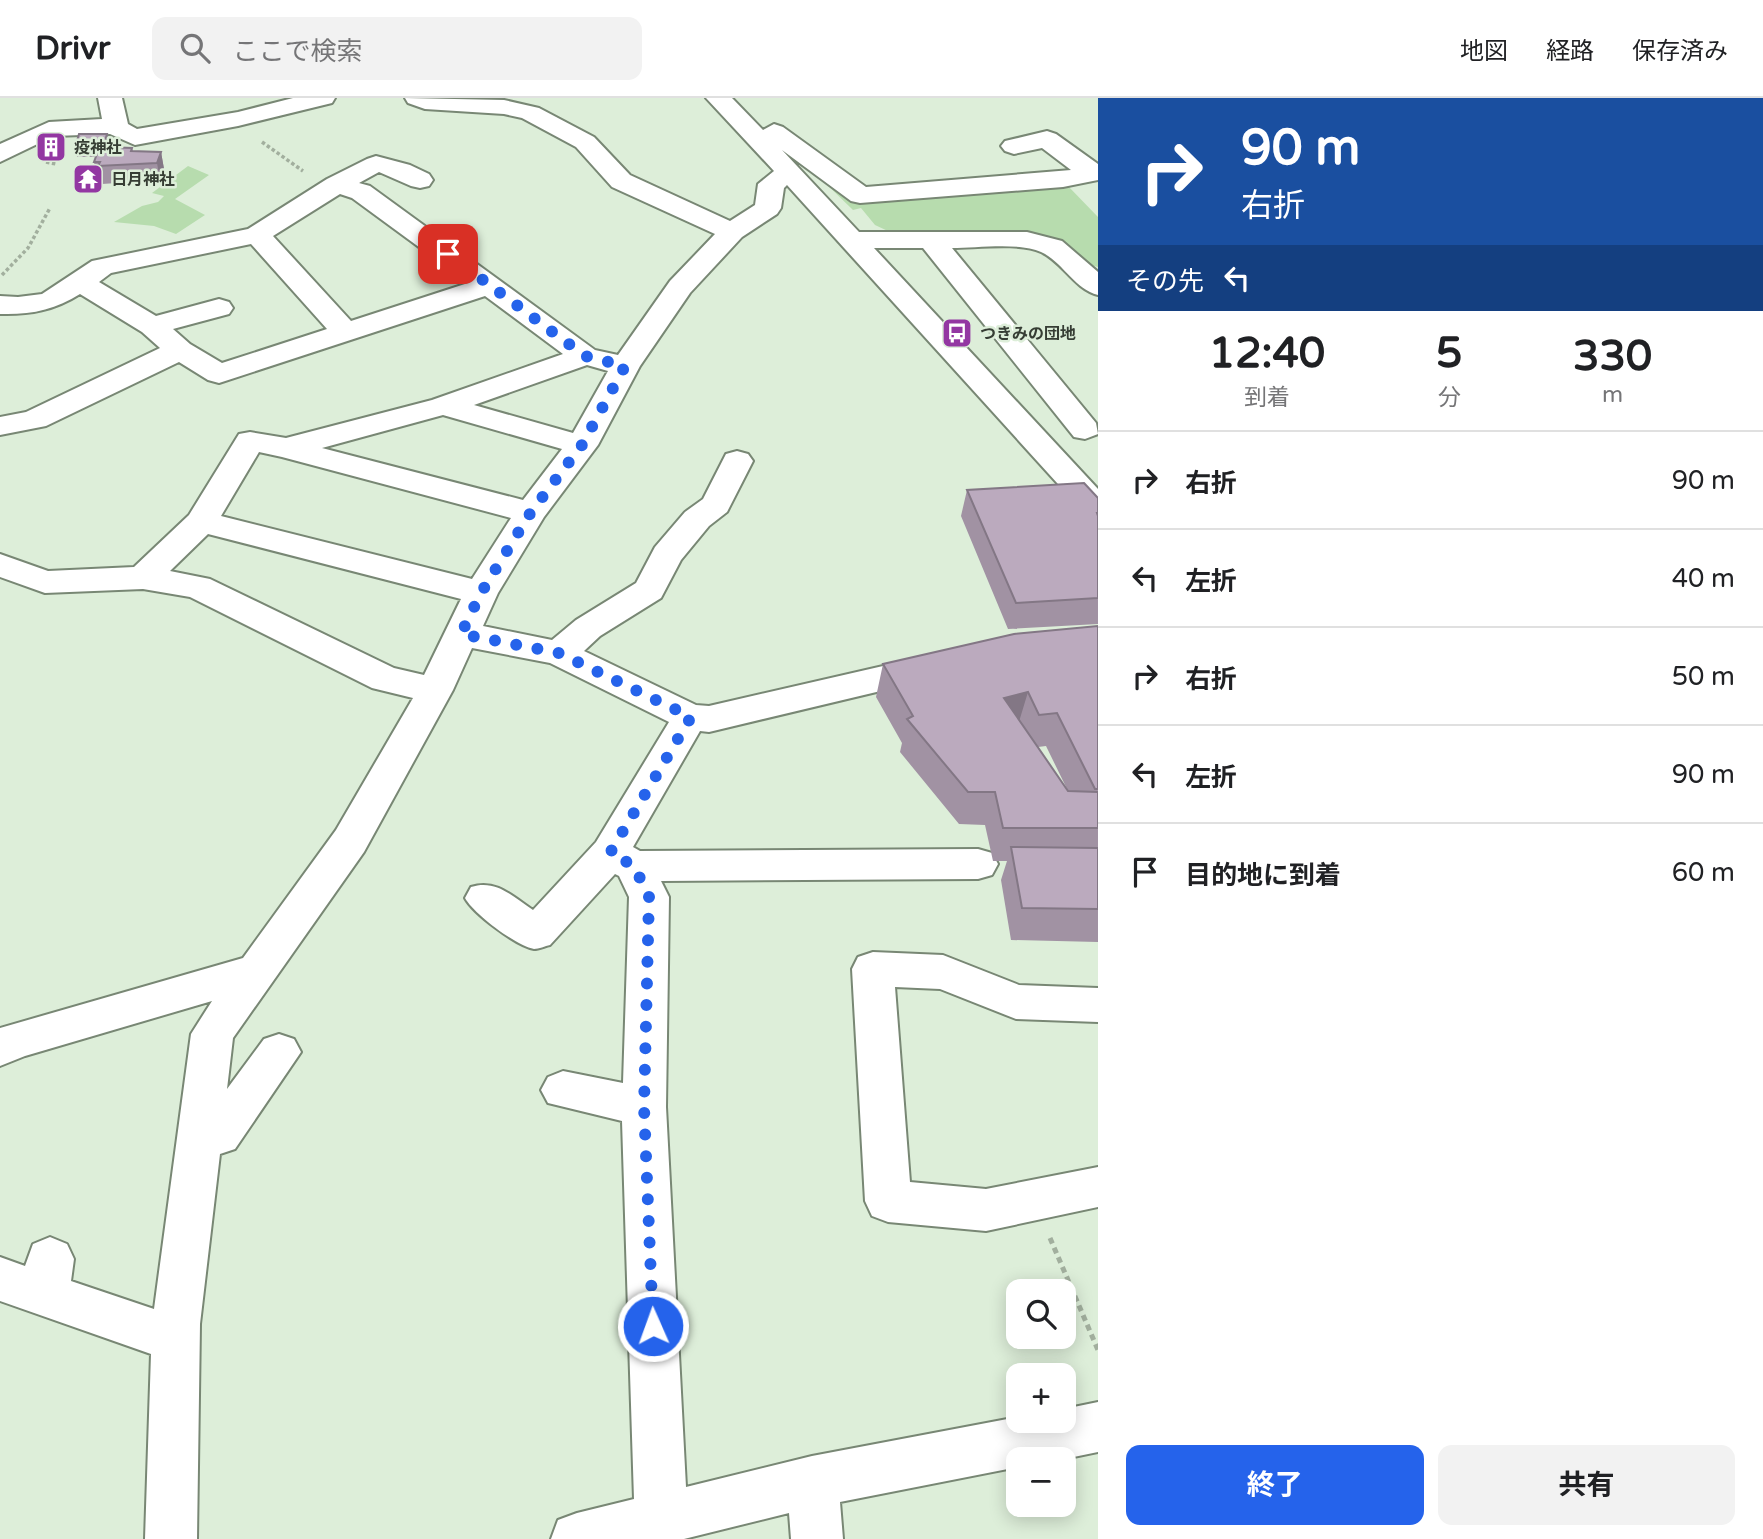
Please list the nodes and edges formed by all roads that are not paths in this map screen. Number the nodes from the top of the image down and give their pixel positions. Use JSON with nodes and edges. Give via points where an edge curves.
{"nodes":[{"id":1,"x":110,"y":98,"type":"edge"},
{"id":2,"x":323,"y":98,"type":"edge"},
{"id":3,"x":417,"y":98,"type":"edge"},
{"id":4,"x":718,"y":98,"type":"edge"},
{"id":5,"x":116,"y":126,"type":"junction"},
{"id":6,"x":748,"y":131,"type":"junction"},
{"id":7,"x":1014,"y":146,"type":"dead end"},
{"id":8,"x":0,"y":154,"type":"edge"},
{"id":9,"x":790,"y":173,"type":"junction"},
{"id":10,"x":1095,"y":173,"type":"edge"},
{"id":11,"x":420,"y":180,"type":"dead end"},
{"id":12,"x":336,"y":185,"type":"junction"},
{"id":13,"x":732,"y":230,"type":"junction"},
{"id":14,"x":257,"y":235,"type":"junction"},
{"id":15,"x":851,"y":240,"type":"junction"},
{"id":16,"x":932,"y":241,"type":"junction"},
{"id":17,"x":78,"y":281,"type":"junction"},
{"id":18,"x":1096,"y":281,"type":"edge"},
{"id":19,"x":491,"y":285,"type":"junction"},
{"id":20,"x":0,"y":305,"type":"edge"},
{"id":21,"x":219,"y":308,"type":"dead end"},
{"id":22,"x":152,"y":326,"type":"junction"},
{"id":23,"x":346,"y":333,"type":"junction"},
{"id":24,"x":180,"y":350,"type":"junction"},
{"id":25,"x":585,"y":356,"type":"junction"},
{"id":26,"x":625,"y":366,"type":"junction"},
{"id":27,"x":443,"y":406,"type":"junction"},
{"id":28,"x":0,"y":426,"type":"edge"},
{"id":29,"x":1092,"y":429,"type":"edge"},
{"id":30,"x":1029,"y":436,"type":"junction"},
{"id":31,"x":582,"y":445,"type":"junction"},
{"id":32,"x":286,"y":447,"type":"junction"},
{"id":33,"x":737,"y":461,"type":"dead end"},
{"id":34,"x":1098,"y":509,"type":"edge"},
{"id":35,"x":531,"y":512,"type":"junction"},
{"id":36,"x":201,"y":522,"type":"junction"},
{"id":37,"x":0,"y":565,"type":"edge"},
{"id":38,"x":143,"y":578,"type":"junction"},
{"id":39,"x":481,"y":593,"type":"junction"},
{"id":40,"x":461,"y":634,"type":"junction"},
{"id":41,"x":559,"y":653,"type":"junction"},
{"id":42,"x":966,"y":658,"type":"edge"},
{"id":43,"x":435,"y":690,"type":"junction"},
{"id":44,"x":691,"y":717,"type":"junction"},
{"id":45,"x":622,"y":860,"type":"junction"},
{"id":46,"x":978,"y":863,"type":"dead end"},
{"id":47,"x":485,"y":898,"type":"dead end"},
{"id":48,"x":256,"y":971,"type":"junction"},
{"id":49,"x":1098,"y":1005,"type":"edge"},
{"id":50,"x":0,"y":1048,"type":"edge"},
{"id":51,"x":275,"y":1077,"type":"dead end"},
{"id":52,"x":563,"y":1090,"type":"dead end"},
{"id":53,"x":644,"y":1107,"type":"junction"},
{"id":54,"x":199,"y":1138,"type":"junction"},
{"id":55,"x":1098,"y":1187,"type":"edge"},
{"id":56,"x":0,"y":1279,"type":"edge"},
{"id":57,"x":176,"y":1340,"type":"junction"},
{"id":58,"x":1098,"y":1427,"type":"edge"},
{"id":59,"x":812,"y":1482,"type":"junction"},
{"id":60,"x":661,"y":1517,"type":"junction"},
{"id":61,"x":171,"y":1539,"type":"edge"},
{"id":62,"x":577,"y":1539,"type":"edge"},
{"id":63,"x":817,"y":1539,"type":"edge"}],
"edges":[{"from":1,"to":5,"type":"street"},
{"from":2,"to":5,"type":"street","via":[[135,137]]},
{"from":3,"to":13,"type":"street","via":[[530,113],[586,142],[621,181]]},
{"from":4,"to":6,"type":"street"},
{"from":5,"to":8,"type":"street","via":[[49,129]]},
{"from":6,"to":9,"type":"street"},
{"from":6,"to":10,"type":"street","via":[[773,131],[860,195]]},
{"from":7,"to":10,"type":"street","via":[[1055,138]]},
{"from":9,"to":13,"type":"street","via":[[771,184],[768,208]]},
{"from":9,"to":15,"type":"street"},
{"from":11,"to":12,"type":"street","via":[[376,164]]},
{"from":12,"to":14,"type":"street"},
{"from":12,"to":19,"type":"street","via":[[361,192]]},
{"from":13,"to":26,"type":"street","via":[[680,287]]},
{"from":14,"to":17,"type":"street","via":[[102,267]]},
{"from":14,"to":23,"type":"street"},
{"from":15,"to":16,"type":"street"},
{"from":15,"to":30,"type":"street"},
{"from":16,"to":18,"type":"street","via":[[1027,240],[1052,247]]},
{"from":16,"to":29,"type":"street"},
{"from":17,"to":20,"type":"street","via":[[50,302]]},
{"from":17,"to":22,"type":"street"},
{"from":19,"to":23,"type":"street"},
{"from":19,"to":25,"type":"street"},
{"from":21,"to":22,"type":"street"},
{"from":22,"to":24,"type":"street"},
{"from":23,"to":24,"type":"street","via":[[219,374]]},
{"from":24,"to":28,"type":"street","via":[[152,369],[60,414]]},
{"from":25,"to":26,"type":"street"},
{"from":25,"to":27,"type":"street"},
{"from":26,"to":31,"type":"street"},
{"from":27,"to":31,"type":"street"},
{"from":27,"to":32,"type":"street"},
{"from":29,"to":30,"type":"street"},
{"from":30,"to":34,"type":"street"},
{"from":31,"to":35,"type":"street"},
{"from":32,"to":35,"type":"street"},
{"from":32,"to":36,"type":"street","via":[[250,441]]},
{"from":33,"to":41,"type":"street","via":[[716,505],[696,519],[667,555],[649,590],[588,628]]},
{"from":35,"to":39,"type":"street"},
{"from":36,"to":38,"type":"street"},
{"from":36,"to":39,"type":"street"},
{"from":37,"to":38,"type":"street","via":[[46,582]]},
{"from":38,"to":43,"type":"street","via":[[198,587],[386,679]]},
{"from":39,"to":40,"type":"street"},
{"from":40,"to":41,"type":"street"},
{"from":40,"to":43,"type":"street"},
{"from":41,"to":44,"type":"street"},
{"from":42,"to":44,"type":"street","via":[[709,719]]},
{"from":43,"to":48,"type":"street","via":[[350,841]]},
{"from":44,"to":45,"type":"street"},
{"from":45,"to":46,"type":"street"},
{"from":45,"to":47,"type":"street","via":[[536,933]]},
{"from":45,"to":53,"type":"street","via":[[649,897]]},
{"from":48,"to":50,"type":"street"},
{"from":48,"to":54,"type":"street","via":[[212,1034]]},
{"from":49,"to":55,"type":"street","via":[[1016,1002],[943,972],[873,969],[888,1201],[986,1210]]},
{"from":51,"to":54,"type":"street","via":[[219,1135]]},
{"from":52,"to":53,"type":"street"},
{"from":53,"to":60,"type":"street"},
{"from":54,"to":57,"type":"street"},
{"from":56,"to":57,"type":"street","via":[[47,1277]]},
{"from":57,"to":61,"type":"street"},
{"from":58,"to":59,"type":"street"},
{"from":59,"to":60,"type":"street"},
{"from":59,"to":63,"type":"street"},
{"from":60,"to":62,"type":"street"}]}
